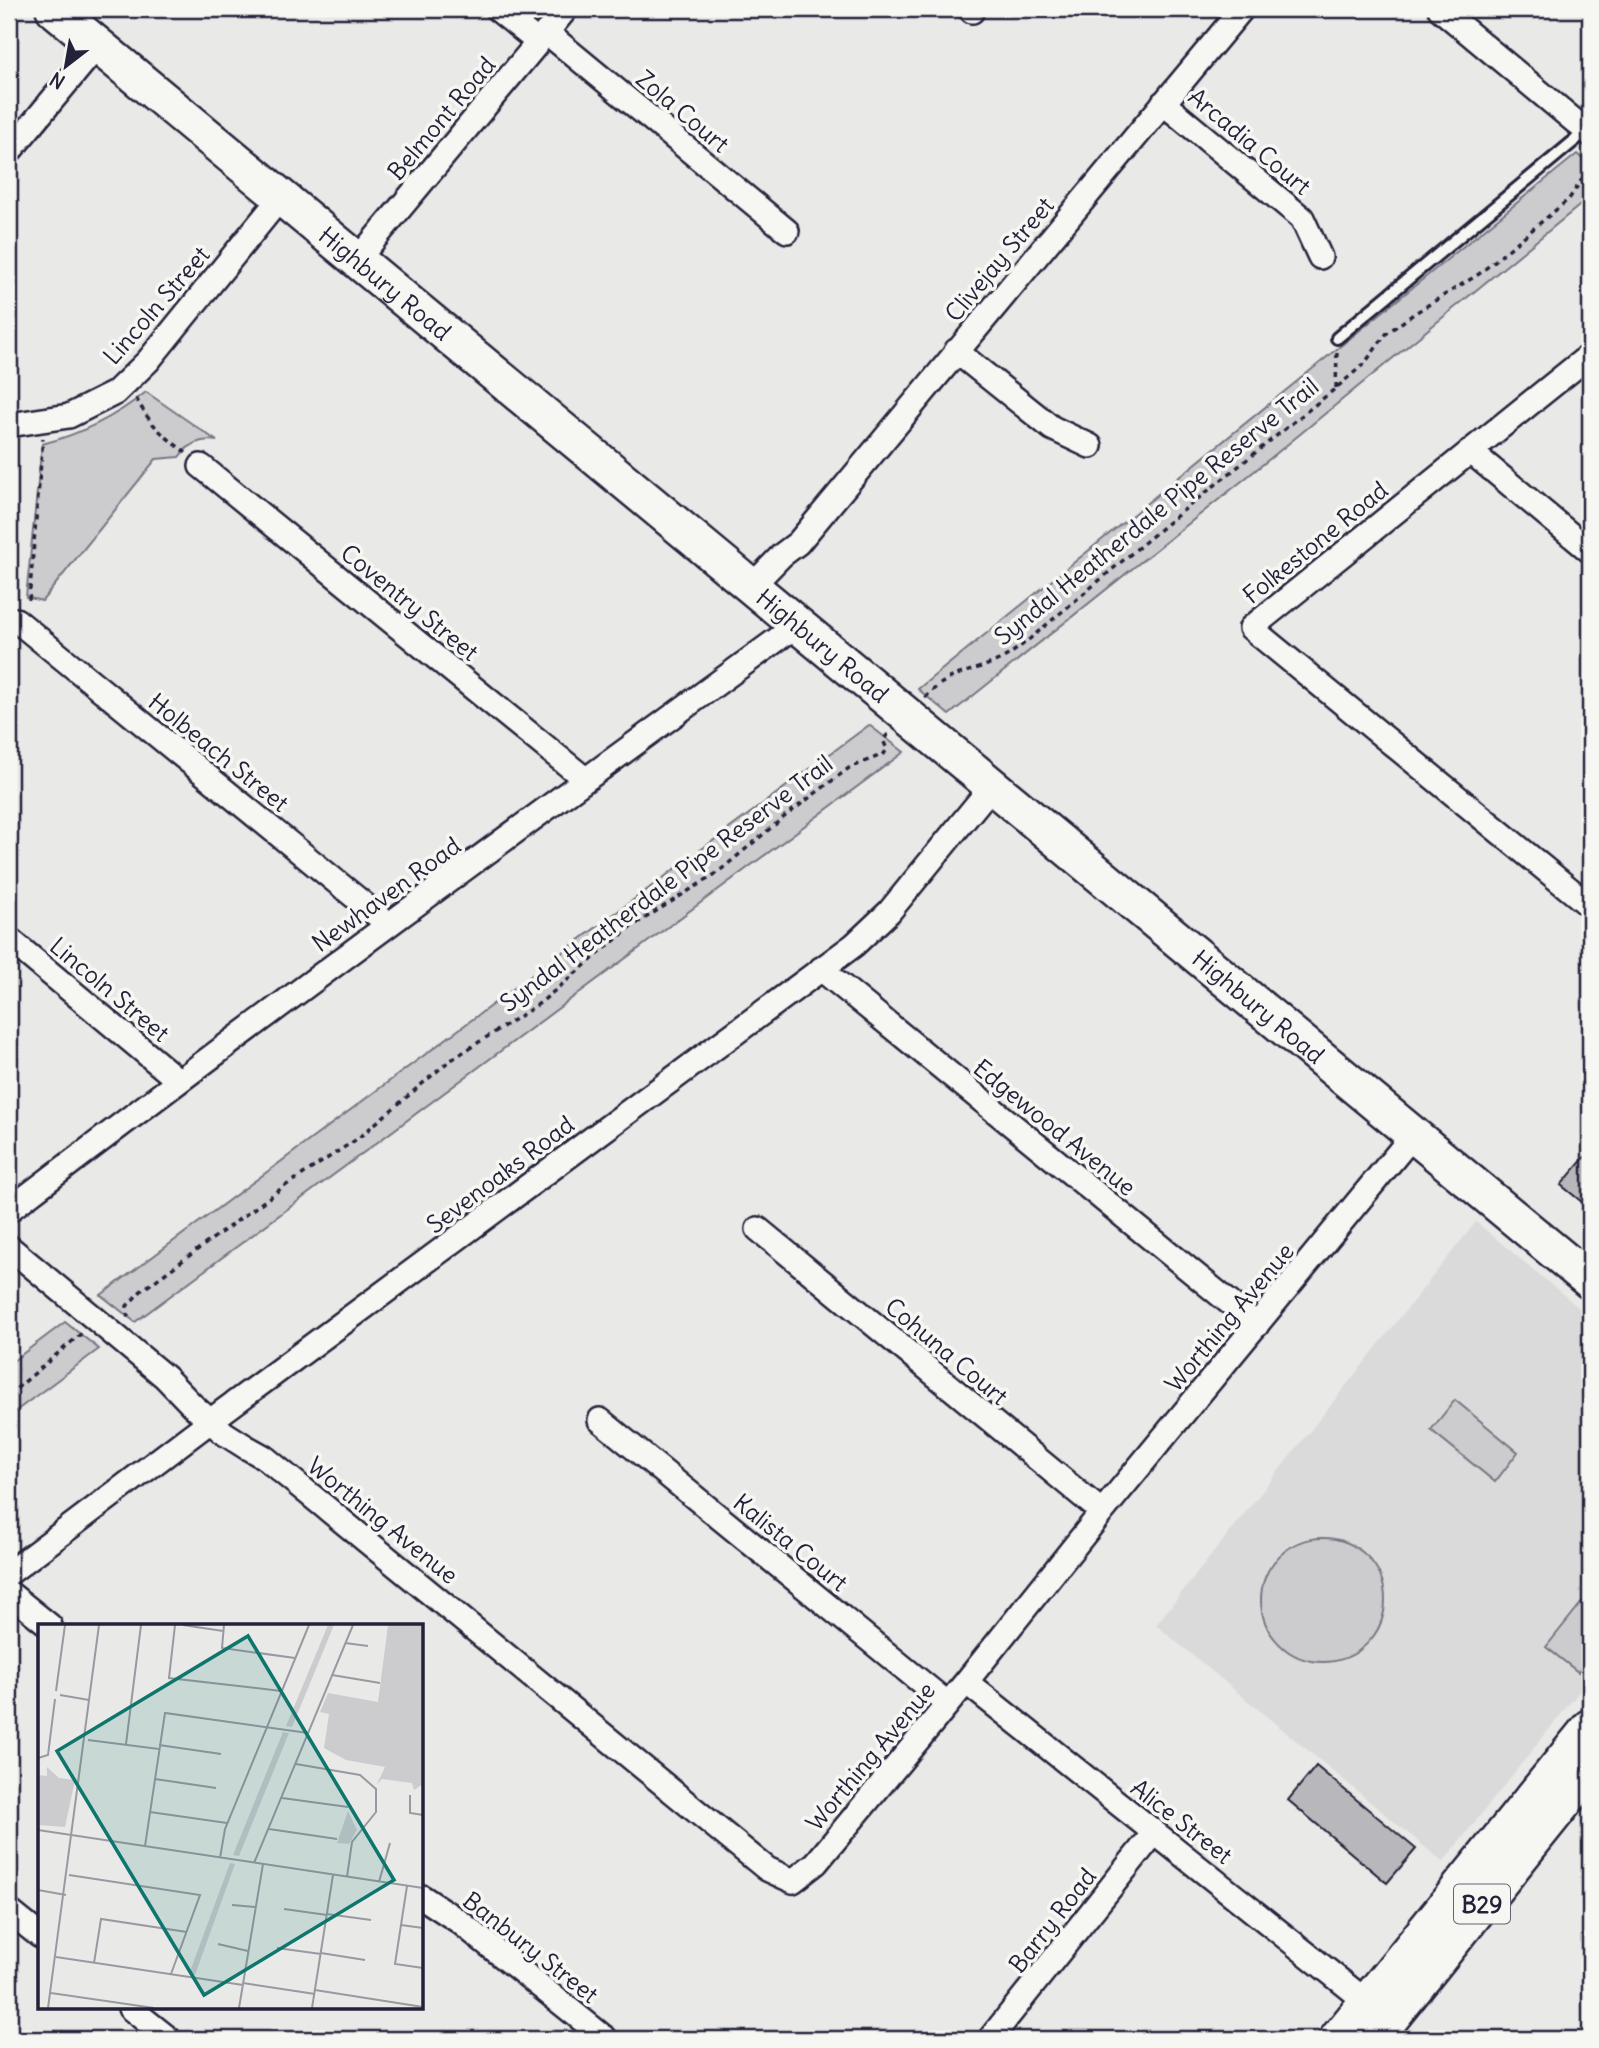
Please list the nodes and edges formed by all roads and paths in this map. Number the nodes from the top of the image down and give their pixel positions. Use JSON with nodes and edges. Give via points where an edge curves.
{"nodes":[{"id":1,"x":54,"y":9,"type":"edge"},
{"id":2,"x":497,"y":9,"type":"edge"},
{"id":3,"x":566,"y":9,"type":"edge"},
{"id":4,"x":1242,"y":9,"type":"edge"},
{"id":5,"x":1440,"y":9,"type":"edge"},
{"id":6,"x":542,"y":37,"type":"junction"},
{"id":7,"x":98,"y":45,"type":"junction"},
{"id":8,"x":1163,"y":103,"type":"junction"},
{"id":9,"x":1588,"y":132,"type":"edge"},
{"id":10,"x":9,"y":152,"type":"edge"},
{"id":11,"x":1590,"y":167,"type":"edge"},
{"id":12,"x":281,"y":197,"type":"junction"},
{"id":13,"x":787,"y":231,"type":"dead end"},
{"id":14,"x":1320,"y":257,"type":"dead end"},
{"id":15,"x":357,"y":260,"type":"junction"},
{"id":16,"x":1337,"y":338,"type":"joint"},
{"id":17,"x":956,"y":351,"type":"junction"},
{"id":18,"x":1590,"y":355,"type":"edge"},
{"id":19,"x":1336,"y":388,"type":"junction"},
{"id":20,"x":135,"y":396,"type":"dead end"},
{"id":21,"x":9,"y":425,"type":"edge"},
{"id":22,"x":43,"y":437,"type":"dead end"},
{"id":23,"x":1090,"y":446,"type":"dead end"},
{"id":24,"x":1470,"y":451,"type":"junction"},
{"id":25,"x":194,"y":459,"type":"joint"},
{"id":26,"x":1590,"y":551,"type":"edge"},
{"id":27,"x":758,"y":592,"type":"junction"},
{"id":28,"x":29,"y":600,"type":"dead end"},
{"id":29,"x":16,"y":620,"type":"dead end"},
{"id":30,"x":797,"y":625,"type":"junction"},
{"id":31,"x":907,"y":716,"type":"junction"},
{"id":32,"x":585,"y":779,"type":"junction"},
{"id":33,"x":992,"y":786,"type":"junction"},
{"id":34,"x":1590,"y":906,"type":"edge"},
{"id":35,"x":388,"y":924,"type":"junction"},
{"id":36,"x":9,"y":939,"type":"edge"},
{"id":37,"x":821,"y":969,"type":"junction"},
{"id":38,"x":178,"y":1080,"type":"junction"},
{"id":39,"x":1413,"y":1135,"type":"junction"},
{"id":40,"x":9,"y":1210,"type":"edge"},
{"id":41,"x":758,"y":1229,"type":"dead end"},
{"id":42,"x":9,"y":1247,"type":"edge"},
{"id":43,"x":1590,"y":1281,"type":"edge"},
{"id":44,"x":1256,"y":1325,"type":"junction"},
{"id":45,"x":110,"y":1331,"type":"junction"},
{"id":46,"x":9,"y":1395,"type":"edge"},
{"id":47,"x":216,"y":1417,"type":"junction"},
{"id":48,"x":600,"y":1420,"type":"dead end"},
{"id":49,"x":1102,"y":1512,"type":"junction"},
{"id":50,"x":9,"y":1573,"type":"edge"},
{"id":51,"x":9,"y":1593,"type":"edge"},
{"id":52,"x":48,"y":1624,"type":"edge"},
{"id":53,"x":966,"y":1682,"type":"junction"},
{"id":54,"x":948,"y":1704,"type":"junction"},
{"id":55,"x":1590,"y":1727,"type":"edge"},
{"id":56,"x":1590,"y":1770,"type":"edge"},
{"id":57,"x":1154,"y":1833,"type":"junction"},
{"id":58,"x":424,"y":1898,"type":"edge"},
{"id":59,"x":9,"y":1911,"type":"edge"},
{"id":60,"x":38,"y":1934,"type":"edge"},
{"id":61,"x":133,"y":2010,"type":"edge"},
{"id":62,"x":1377,"y":2020,"type":"edge"},
{"id":63,"x":169,"y":2039,"type":"edge"},
{"id":64,"x":606,"y":2039,"type":"edge"},
{"id":65,"x":990,"y":2039,"type":"edge"},
{"id":66,"x":1337,"y":2039,"type":"edge"}],
"edges":[{"from":1,"to":7,"type":"main road","name":"Highbury Road"},
{"from":2,"to":6,"type":"street","name":"Zola Court"},
{"from":3,"to":6,"type":"street","name":"Belmont Road"},
{"from":4,"to":8,"type":"street","name":"Clivejay Street"},
{"from":5,"to":9,"type":"street"},
{"from":6,"to":13,"type":"street","name":"Zola Court"},
{"from":6,"to":15,"type":"street","name":"Belmont Road"},
{"from":7,"to":10,"type":"street"},
{"from":7,"to":12,"type":"main road","name":"Highbury Road"},
{"from":8,"to":14,"type":"street","name":"Arcadia Court","via":[[1302,218]]},
{"from":8,"to":17,"type":"street","name":"Clivejay Street"},
{"from":9,"to":16,"type":"lane"},
{"from":11,"to":19,"type":"path","name":"Syndal Heatherdale Pipe Reserve Trail","via":[[1569,199],[1479,274],[1387,333],[1364,364]]},
{"from":12,"to":15,"type":"main road","name":"Highbury Road"},
{"from":12,"to":21,"type":"street","name":"Lincoln Street","via":[[148,361],[115,393],[69,415]]},
{"from":15,"to":27,"type":"main road","name":"Highbury Road"},
{"from":16,"to":19,"type":"path"},
{"from":17,"to":23,"type":"street","via":[[1052,428]]},
{"from":17,"to":27,"type":"street","name":"Clivejay Street","via":[[798,543],[789,561]]},
{"from":18,"to":24,"type":"street","name":"Folkestone Road"},
{"from":19,"to":31,"type":"path","name":"Syndal Heatherdale Pipe Reserve Trail","via":[[1026,642],[1002,659],[949,677]]},
{"from":20,"to":25,"type":"path","via":[[153,426]]},
{"from":22,"to":28,"type":"path"},
{"from":24,"to":26,"type":"street"},
{"from":24,"to":34,"type":"street","name":"Folkestone Road","via":[[1251,628]]},
{"from":25,"to":32,"type":"street","name":"Coventry Street"},
{"from":27,"to":30,"type":"main road","name":"Highbury Road"},
{"from":29,"to":35,"type":"street","name":"Holbeach Street"},
{"from":30,"to":31,"type":"main road","name":"Highbury Road"},
{"from":30,"to":32,"type":"street","name":"Newhaven Road"},
{"from":31,"to":33,"type":"main road","name":"Highbury Road"},
{"from":31,"to":45,"type":"path","name":"Syndal Heatherdale Pipe Reserve Trail","via":[[883,740],[884,754],[849,768],[717,873],[631,927],[540,1003],[448,1062],[358,1139],[141,1291],[127,1306],[128,1315]]},
{"from":32,"to":35,"type":"street","name":"Newhaven Road"},
{"from":33,"to":37,"type":"street","name":"Sevenoaks Road","via":[[889,912]]},
{"from":33,"to":39,"type":"main road","name":"Highbury Road"},
{"from":35,"to":38,"type":"street","name":"Newhaven Road"},
{"from":36,"to":38,"type":"street","name":"Lincoln Street"},
{"from":37,"to":44,"type":"street","name":"Edgewood Avenue"},
{"from":37,"to":47,"type":"street","name":"Sevenoaks Road"},
{"from":38,"to":40,"type":"street","name":"Newhaven Road"},
{"from":39,"to":43,"type":"main road","name":"Highbury Road"},
{"from":39,"to":44,"type":"street","name":"Worthing Avenue"},
{"from":41,"to":49,"type":"street","name":"Cohuna Court"},
{"from":42,"to":45,"type":"street","name":"Worthing Avenue"},
{"from":44,"to":49,"type":"street","name":"Worthing Avenue"},
{"from":45,"to":46,"type":"path","via":[[96,1342],[84,1332]]},
{"from":45,"to":47,"type":"street","name":"Worthing Avenue"},
{"from":47,"to":50,"type":"street","name":"Sevenoaks Road"},
{"from":47,"to":54,"type":"street","name":"Worthing Avenue","via":[[248,1437],[264,1457],[767,1869],[793,1881],[816,1863]]},
{"from":48,"to":54,"type":"street","name":"Kalista Court"},
{"from":49,"to":53,"type":"street","name":"Worthing Avenue"},
{"from":51,"to":52,"type":"street"},
{"from":53,"to":54,"type":"street","name":"Worthing Avenue"},
{"from":53,"to":57,"type":"street","name":"Alice Street"},
{"from":55,"to":62,"type":"main road","number":"B29"},
{"from":56,"to":62,"type":"main road","number":"B29"},
{"from":57,"to":62,"type":"street","name":"Alice Street"},
{"from":57,"to":65,"type":"street","name":"Barry Road"},
{"from":58,"to":64,"type":"street","name":"Banbury Street"},
{"from":59,"to":60,"type":"street"},
{"from":61,"to":63,"type":"street"},
{"from":62,"to":66,"type":"main road","number":"B29"}]}
